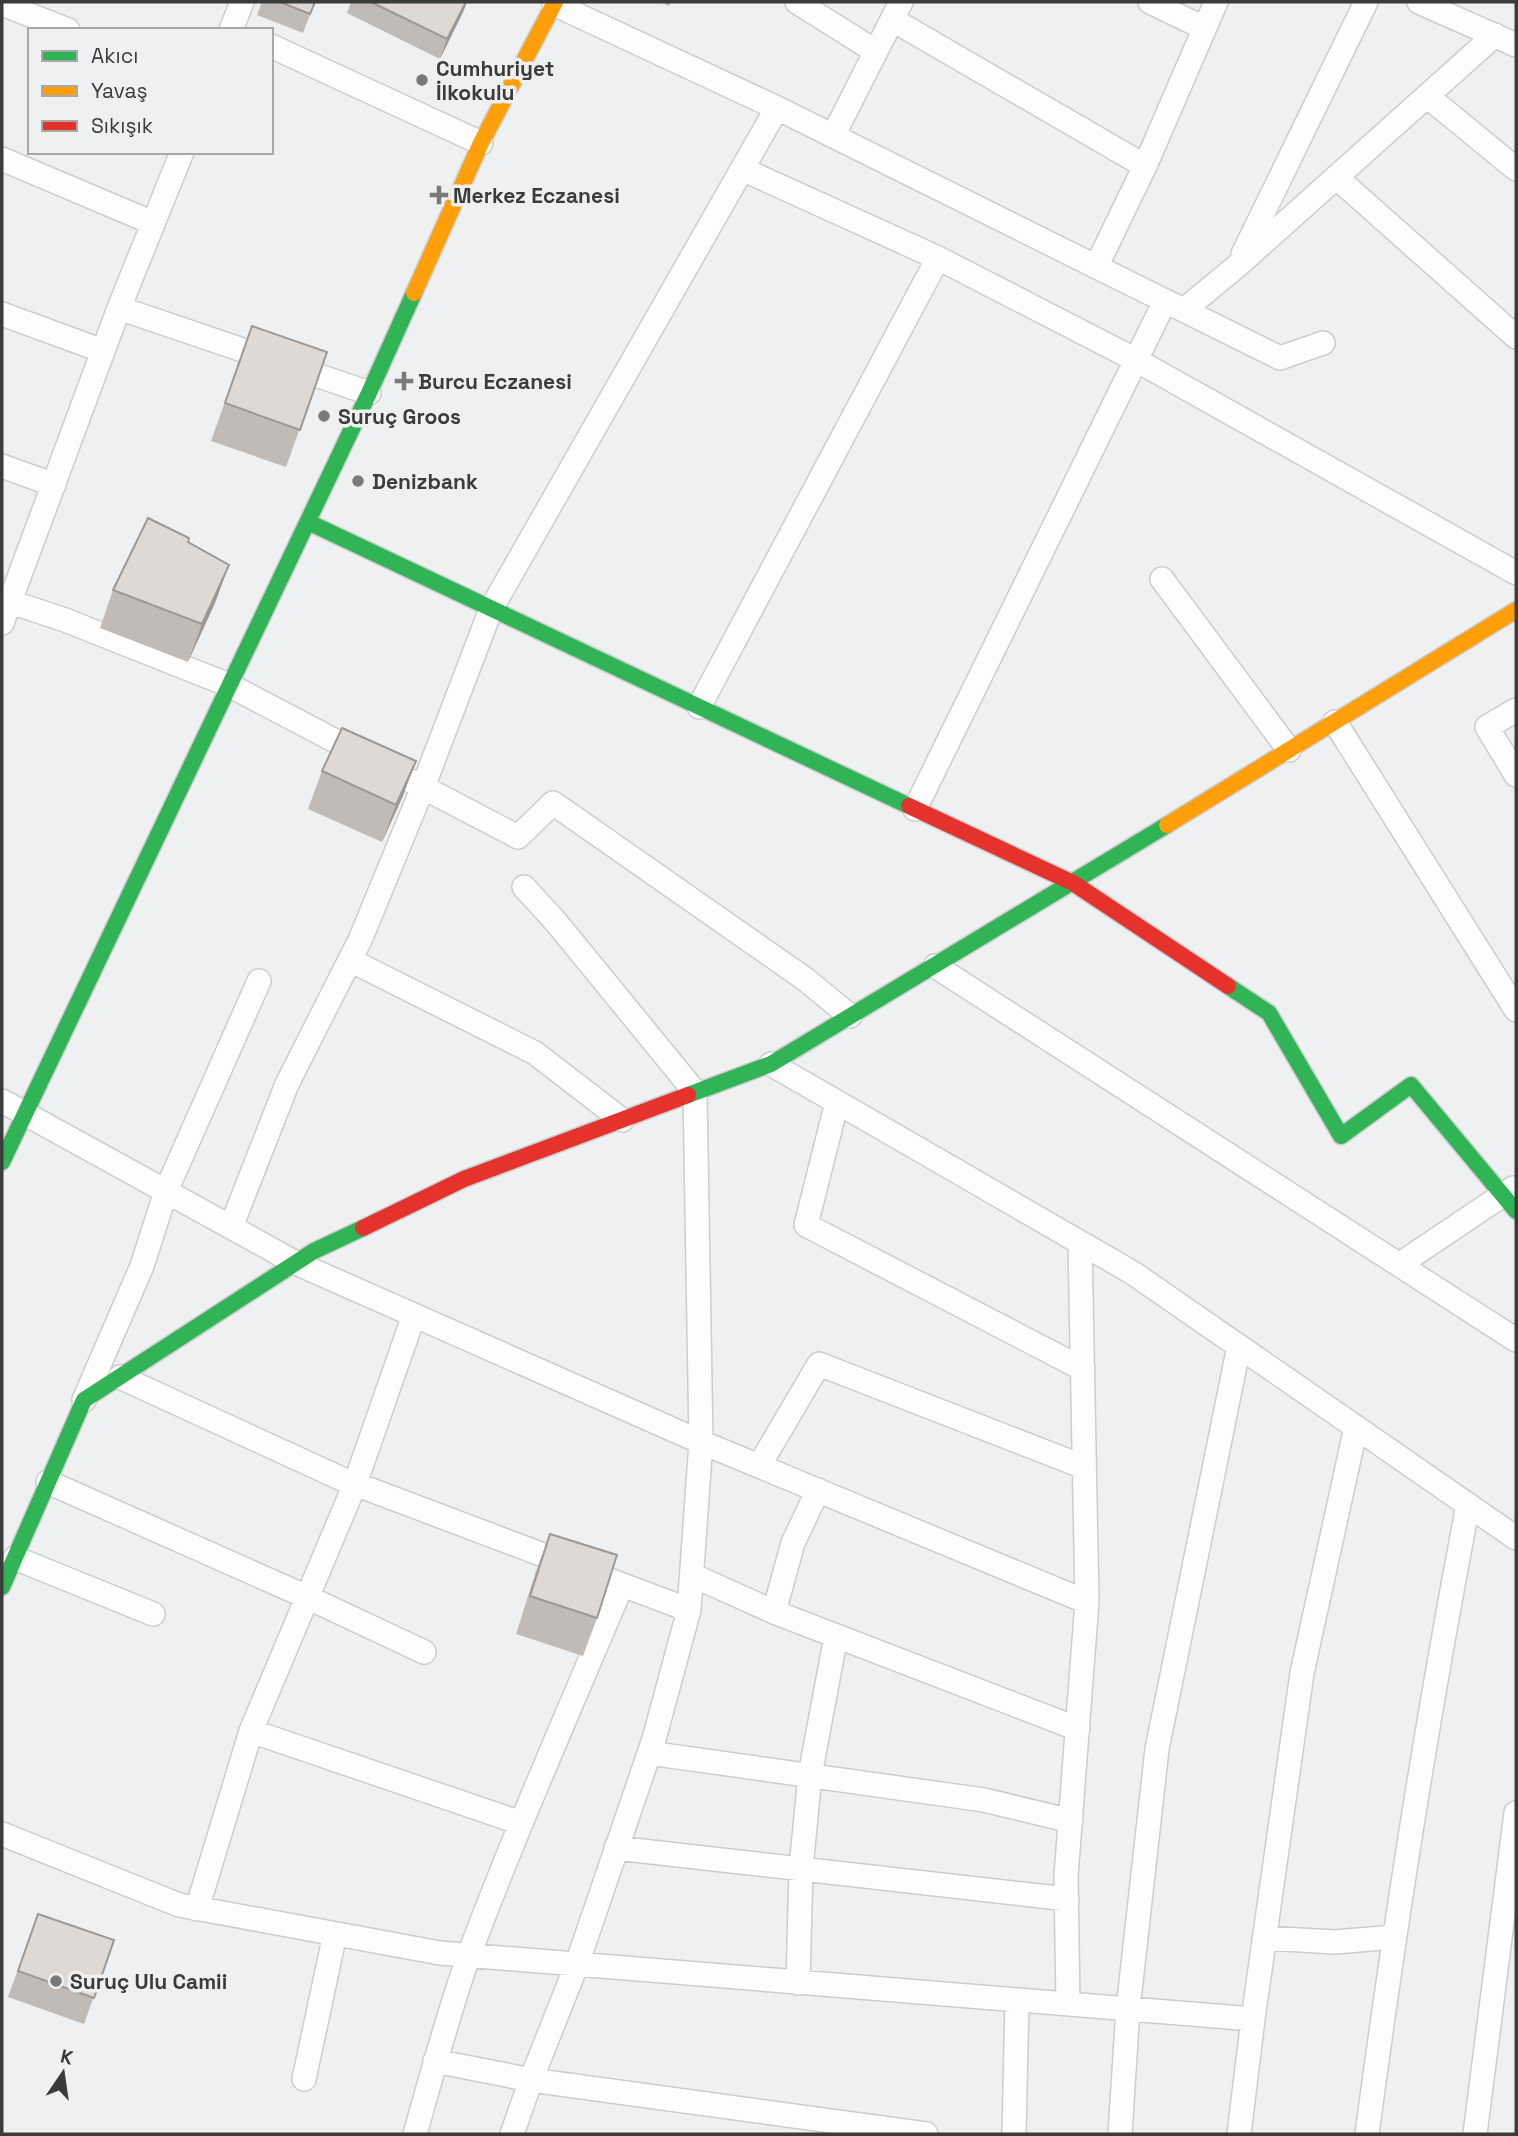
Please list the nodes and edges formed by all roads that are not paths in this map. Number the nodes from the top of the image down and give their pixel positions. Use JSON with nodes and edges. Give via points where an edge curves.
{"nodes":[{"id":1,"x":242,"y":2,"type":"edge"},
{"id":2,"x":797,"y":2,"type":"edge"},
{"id":3,"x":1150,"y":2,"type":"edge"},
{"id":4,"x":1216,"y":2,"type":"edge"},
{"id":5,"x":1366,"y":2,"type":"edge"},
{"id":6,"x":1419,"y":2,"type":"edge"},
{"id":7,"x":555,"y":3,"type":"edge"},
{"id":8,"x":2,"y":4,"type":"edge"},
{"id":9,"x":897,"y":11,"type":"edge"},
{"id":10,"x":63,"y":28,"type":"edge"},
{"id":11,"x":233,"y":28,"type":"edge"},
{"id":12,"x":1204,"y":28,"type":"junction"},
{"id":13,"x":1495,"y":35,"type":"junction"},
{"id":14,"x":1516,"y":45,"type":"edge"},
{"id":15,"x":273,"y":47,"type":"edge"},
{"id":16,"x":875,"y":51,"type":"junction"},
{"id":17,"x":1427,"y":96,"type":"junction"},
{"id":18,"x":777,"y":108,"type":"junction"},
{"id":19,"x":833,"y":136,"type":"junction"},
{"id":20,"x":481,"y":143,"type":"junction"},
{"id":21,"x":181,"y":154,"type":"edge"},
{"id":22,"x":2,"y":159,"type":"edge"},
{"id":23,"x":1144,"y":166,"type":"junction"},
{"id":24,"x":742,"y":169,"type":"junction"},
{"id":25,"x":1516,"y":169,"type":"edge"},
{"id":26,"x":1336,"y":177,"type":"junction"},
{"id":27,"x":153,"y":223,"type":"junction"},
{"id":28,"x":938,"y":258,"type":"junction"},
{"id":29,"x":1237,"y":266,"type":"junction"},
{"id":30,"x":1096,"y":267,"type":"junction"},
{"id":31,"x":1175,"y":306,"type":"junction"},
{"id":32,"x":119,"y":308,"type":"junction"},
{"id":33,"x":2,"y":314,"type":"edge"},
{"id":34,"x":1516,"y":337,"type":"edge"},
{"id":35,"x":1323,"y":343,"type":"dead end"},
{"id":36,"x":103,"y":351,"type":"junction"},
{"id":37,"x":1136,"y":360,"type":"junction"},
{"id":38,"x":369,"y":393,"type":"junction"},
{"id":39,"x":2,"y":466,"type":"edge"},
{"id":40,"x":54,"y":485,"type":"junction"},
{"id":41,"x":308,"y":522,"type":"junction"},
{"id":42,"x":1516,"y":573,"type":"edge"},
{"id":43,"x":1162,"y":579,"type":"dead end"},
{"id":44,"x":6,"y":600,"type":"edge"},
{"id":45,"x":491,"y":610,"type":"junction"},
{"id":46,"x":1516,"y":610,"type":"edge"},
{"id":47,"x":2,"y":623,"type":"edge"},
{"id":48,"x":229,"y":685,"type":"junction"},
{"id":49,"x":699,"y":707,"type":"junction"},
{"id":50,"x":1516,"y":710,"type":"edge"},
{"id":51,"x":1335,"y":722,"type":"junction"},
{"id":52,"x":1289,"y":750,"type":"junction"},
{"id":53,"x":1516,"y":775,"type":"edge"},
{"id":54,"x":423,"y":787,"type":"junction"},
{"id":55,"x":915,"y":809,"type":"junction"},
{"id":56,"x":1073,"y":883,"type":"junction"},
{"id":57,"x":524,"y":887,"type":"dead end"},
{"id":58,"x":350,"y":960,"type":"junction"},
{"id":59,"x":935,"y":966,"type":"junction"},
{"id":60,"x":259,"y":981,"type":"dead end"},
{"id":61,"x":1516,"y":1010,"type":"edge"},
{"id":62,"x":850,"y":1016,"type":"junction"},
{"id":63,"x":771,"y":1064,"type":"junction"},
{"id":64,"x":695,"y":1093,"type":"junction"},
{"id":65,"x":2,"y":1101,"type":"edge"},
{"id":66,"x":837,"y":1102,"type":"junction"},
{"id":67,"x":25,"y":1113,"type":"junction"},
{"id":68,"x":622,"y":1120,"type":"junction"},
{"id":69,"x":2,"y":1162,"type":"edge"},
{"id":70,"x":166,"y":1191,"type":"junction"},
{"id":71,"x":1511,"y":1197,"type":"edge"},
{"id":72,"x":231,"y":1227,"type":"junction"},
{"id":73,"x":1080,"y":1243,"type":"junction"},
{"id":74,"x":296,"y":1263,"type":"junction"},
{"id":75,"x":1400,"y":1264,"type":"junction"},
{"id":76,"x":414,"y":1315,"type":"junction"},
{"id":77,"x":1516,"y":1340,"type":"edge"},
{"id":78,"x":1239,"y":1346,"type":"junction"},
{"id":79,"x":1083,"y":1368,"type":"junction"},
{"id":80,"x":120,"y":1377,"type":"junction"},
{"id":81,"x":84,"y":1400,"type":"junction"},
{"id":82,"x":1356,"y":1427,"type":"junction"},
{"id":83,"x":701,"y":1442,"type":"junction"},
{"id":84,"x":759,"y":1466,"type":"junction"},
{"id":85,"x":1084,"y":1466,"type":"junction"},
{"id":86,"x":48,"y":1482,"type":"junction"},
{"id":87,"x":355,"y":1483,"type":"junction"},
{"id":88,"x":818,"y":1490,"type":"junction"},
{"id":89,"x":1468,"y":1504,"type":"junction"},
{"id":90,"x":1516,"y":1538,"type":"edge"},
{"id":91,"x":15,"y":1558,"type":"junction"},
{"id":92,"x":692,"y":1575,"type":"junction"},
{"id":93,"x":622,"y":1585,"type":"junction"},
{"id":94,"x":2,"y":1587,"type":"edge"},
{"id":95,"x":307,"y":1597,"type":"junction"},
{"id":96,"x":1087,"y":1602,"type":"junction"},
{"id":97,"x":689,"y":1610,"type":"junction"},
{"id":98,"x":774,"y":1612,"type":"junction"},
{"id":99,"x":153,"y":1614,"type":"dead end"},
{"id":100,"x":836,"y":1636,"type":"junction"},
{"id":101,"x":424,"y":1652,"type":"dead end"},
{"id":102,"x":1077,"y":1729,"type":"junction"},
{"id":103,"x":251,"y":1731,"type":"junction"},
{"id":104,"x":649,"y":1753,"type":"junction"},
{"id":105,"x":810,"y":1776,"type":"junction"},
{"id":106,"x":1516,"y":1813,"type":"edge"},
{"id":107,"x":1071,"y":1821,"type":"junction"},
{"id":108,"x":521,"y":1824,"type":"junction"},
{"id":109,"x":2,"y":1834,"type":"edge"},
{"id":110,"x":617,"y":1848,"type":"junction"},
{"id":111,"x":801,"y":1868,"type":"junction"},
{"id":112,"x":1067,"y":1899,"type":"junction"},
{"id":113,"x":197,"y":1909,"type":"junction"},
{"id":114,"x":335,"y":1934,"type":"junction"},
{"id":115,"x":1394,"y":1937,"type":"junction"},
{"id":116,"x":1264,"y":1938,"type":"junction"},
{"id":117,"x":469,"y":1955,"type":"junction"},
{"id":118,"x":577,"y":1964,"type":"junction"},
{"id":119,"x":798,"y":1983,"type":"junction"},
{"id":120,"x":1017,"y":2000,"type":"junction"},
{"id":121,"x":1068,"y":2004,"type":"junction"},
{"id":122,"x":1128,"y":2009,"type":"junction"},
{"id":123,"x":1252,"y":2020,"type":"junction"},
{"id":124,"x":435,"y":2061,"type":"junction"},
{"id":125,"x":304,"y":2079,"type":"dead end"},
{"id":126,"x":531,"y":2080,"type":"junction"},
{"id":127,"x":415,"y":2134,"type":"edge"},
{"id":128,"x":512,"y":2134,"type":"edge"},
{"id":129,"x":926,"y":2134,"type":"edge"},
{"id":130,"x":1014,"y":2134,"type":"edge"},
{"id":131,"x":1120,"y":2134,"type":"edge"},
{"id":132,"x":1239,"y":2134,"type":"edge"},
{"id":133,"x":1367,"y":2134,"type":"edge"},
{"id":134,"x":1475,"y":2134,"type":"edge"}],
"edges":[{"from":1,"to":11,"type":"street"},
{"from":2,"to":16,"type":"street"},
{"from":3,"to":12,"type":"street"},
{"from":4,"to":12,"type":"street"},
{"from":5,"to":29,"type":"street"},
{"from":6,"to":13,"type":"street"},
{"from":7,"to":18,"type":"street"},
{"from":7,"to":20,"type":"street"},
{"from":8,"to":10,"type":"street"},
{"from":9,"to":16,"type":"street"},
{"from":9,"to":23,"type":"street"},
{"from":12,"to":23,"type":"street"},
{"from":13,"to":14,"type":"street"},
{"from":13,"to":17,"type":"street"},
{"from":15,"to":20,"type":"street"},
{"from":16,"to":19,"type":"street"},
{"from":17,"to":25,"type":"street"},
{"from":17,"to":26,"type":"street"},
{"from":18,"to":19,"type":"street"},
{"from":18,"to":24,"type":"street"},
{"from":19,"to":30,"type":"street"},
{"from":20,"to":38,"type":"street"},
{"from":21,"to":27,"type":"street"},
{"from":22,"to":27,"type":"street"},
{"from":23,"to":30,"type":"street"},
{"from":24,"to":28,"type":"street"},
{"from":24,"to":45,"type":"street"},
{"from":26,"to":29,"type":"street"},
{"from":26,"to":34,"type":"street"},
{"from":27,"to":32,"type":"street"},
{"from":28,"to":37,"type":"street"},
{"from":28,"to":49,"type":"street"},
{"from":29,"to":31,"type":"street"},
{"from":30,"to":31,"type":"street"},
{"from":31,"to":35,"type":"street","via":[[1280,358]]},
{"from":31,"to":37,"type":"street"},
{"from":32,"to":36,"type":"street"},
{"from":32,"to":38,"type":"street"},
{"from":33,"to":36,"type":"street"},
{"from":36,"to":40,"type":"street"},
{"from":37,"to":42,"type":"street"},
{"from":37,"to":55,"type":"street"},
{"from":38,"to":41,"type":"street"},
{"from":39,"to":40,"type":"street"},
{"from":40,"to":44,"type":"street"},
{"from":41,"to":45,"type":"street"},
{"from":41,"to":48,"type":"street"},
{"from":43,"to":52,"type":"street"},
{"from":44,"to":47,"type":"street"},
{"from":44,"to":48,"type":"street"},
{"from":45,"to":49,"type":"street"},
{"from":45,"to":54,"type":"street"},
{"from":46,"to":51,"type":"street"},
{"from":48,"to":54,"type":"street"},
{"from":48,"to":67,"type":"street"},
{"from":49,"to":55,"type":"street"},
{"from":50,"to":53,"type":"street","via":[[1487,727]]},
{"from":51,"to":52,"type":"street"},
{"from":51,"to":61,"type":"street"},
{"from":52,"to":56,"type":"street"},
{"from":54,"to":58,"type":"street"},
{"from":54,"to":62,"type":"street","via":[[517,837],[553,803],[805,979]]},
{"from":55,"to":56,"type":"street"},
{"from":56,"to":59,"type":"street"},
{"from":56,"to":71,"type":"street","via":[[1269,1013],[1341,1136],[1410,1085]]},
{"from":57,"to":64,"type":"street"},
{"from":58,"to":68,"type":"street","via":[[535,1053]]},
{"from":58,"to":72,"type":"street","via":[[287,1084]]},
{"from":59,"to":62,"type":"street"},
{"from":59,"to":75,"type":"street"},
{"from":60,"to":70,"type":"street"},
{"from":62,"to":63,"type":"street"},
{"from":63,"to":64,"type":"street"},
{"from":63,"to":66,"type":"street"},
{"from":64,"to":68,"type":"street"},
{"from":64,"to":83,"type":"street"},
{"from":65,"to":67,"type":"street"},
{"from":66,"to":73,"type":"street"},
{"from":66,"to":79,"type":"street","via":[[806,1225]]},
{"from":67,"to":69,"type":"street"},
{"from":67,"to":70,"type":"street"},
{"from":68,"to":74,"type":"street","via":[[464,1179]]},
{"from":70,"to":72,"type":"street"},
{"from":70,"to":81,"type":"street","via":[[142,1266]]},
{"from":71,"to":75,"type":"street"},
{"from":72,"to":74,"type":"street"},
{"from":73,"to":78,"type":"street","via":[[1133,1273]]},
{"from":73,"to":79,"type":"street"},
{"from":74,"to":76,"type":"street"},
{"from":74,"to":80,"type":"street"},
{"from":75,"to":77,"type":"street"},
{"from":76,"to":83,"type":"street"},
{"from":76,"to":87,"type":"street"},
{"from":78,"to":82,"type":"street"},
{"from":78,"to":122,"type":"street","via":[[1157,1749]]},
{"from":79,"to":85,"type":"street"},
{"from":80,"to":81,"type":"street"},
{"from":80,"to":87,"type":"street"},
{"from":81,"to":86,"type":"street"},
{"from":82,"to":89,"type":"street"},
{"from":82,"to":116,"type":"street","via":[[1302,1673]]},
{"from":83,"to":84,"type":"street"},
{"from":83,"to":92,"type":"street"},
{"from":84,"to":85,"type":"street","via":[[819,1364]]},
{"from":84,"to":88,"type":"street"},
{"from":85,"to":96,"type":"street"},
{"from":86,"to":91,"type":"street"},
{"from":86,"to":95,"type":"street"},
{"from":87,"to":93,"type":"street"},
{"from":87,"to":95,"type":"street"},
{"from":88,"to":96,"type":"street"},
{"from":88,"to":98,"type":"street","via":[[793,1543]]},
{"from":89,"to":90,"type":"street"},
{"from":89,"to":115,"type":"street"},
{"from":91,"to":94,"type":"street"},
{"from":91,"to":99,"type":"street"},
{"from":92,"to":97,"type":"street"},
{"from":92,"to":98,"type":"street"},
{"from":93,"to":97,"type":"street"},
{"from":93,"to":108,"type":"street"},
{"from":95,"to":101,"type":"street"},
{"from":95,"to":103,"type":"street"},
{"from":96,"to":102,"type":"street"},
{"from":97,"to":104,"type":"street"},
{"from":98,"to":100,"type":"street"},
{"from":100,"to":102,"type":"street"},
{"from":100,"to":105,"type":"street"},
{"from":102,"to":107,"type":"street"},
{"from":103,"to":108,"type":"street"},
{"from":103,"to":113,"type":"street"},
{"from":104,"to":105,"type":"street"},
{"from":104,"to":110,"type":"street"},
{"from":105,"to":107,"type":"street","via":[[984,1800]]},
{"from":105,"to":111,"type":"street"},
{"from":106,"to":134,"type":"street"},
{"from":107,"to":112,"type":"street"},
{"from":108,"to":117,"type":"street"},
{"from":109,"to":113,"type":"street"},
{"from":110,"to":111,"type":"street"},
{"from":110,"to":118,"type":"street"},
{"from":111,"to":112,"type":"street"},
{"from":111,"to":119,"type":"street"},
{"from":112,"to":121,"type":"street"},
{"from":113,"to":114,"type":"street"},
{"from":114,"to":117,"type":"street"},
{"from":114,"to":125,"type":"street"},
{"from":115,"to":116,"type":"street","via":[[1335,1941]]},
{"from":115,"to":133,"type":"street"},
{"from":116,"to":123,"type":"street"},
{"from":117,"to":118,"type":"street"},
{"from":117,"to":124,"type":"street"},
{"from":118,"to":119,"type":"street"},
{"from":118,"to":126,"type":"street"},
{"from":119,"to":120,"type":"street"},
{"from":120,"to":121,"type":"street"},
{"from":120,"to":130,"type":"street"},
{"from":121,"to":122,"type":"street"},
{"from":122,"to":123,"type":"street"},
{"from":122,"to":131,"type":"street"},
{"from":123,"to":132,"type":"street"},
{"from":124,"to":126,"type":"street"},
{"from":124,"to":127,"type":"street"},
{"from":126,"to":128,"type":"street"},
{"from":126,"to":129,"type":"street"}]}
